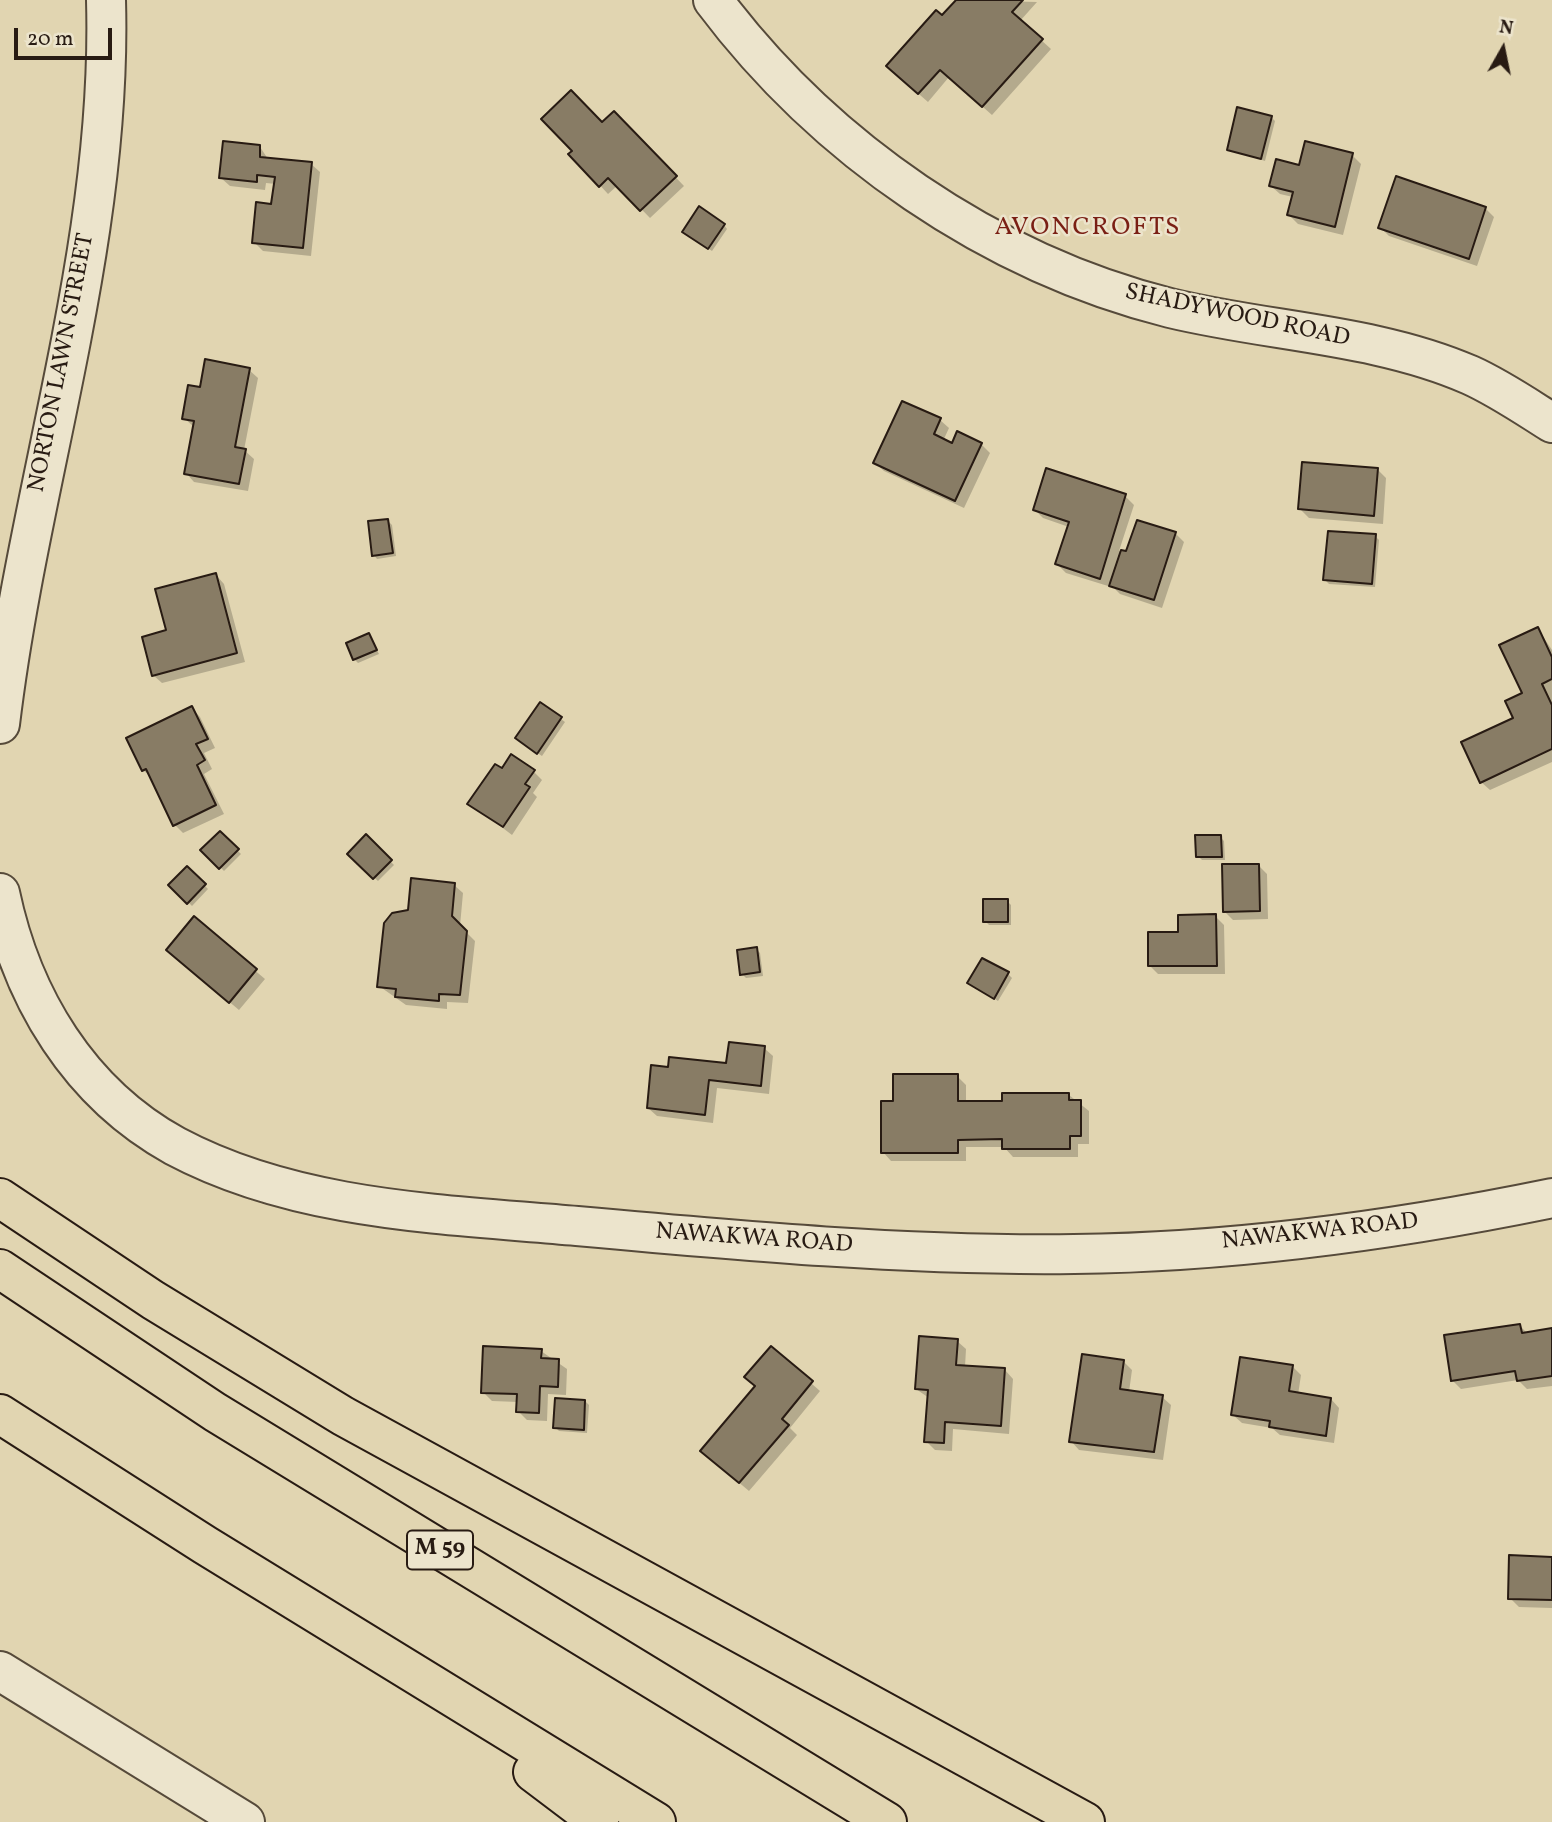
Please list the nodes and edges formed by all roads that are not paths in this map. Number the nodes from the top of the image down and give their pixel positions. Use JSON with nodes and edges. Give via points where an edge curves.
{"nodes":[{"id":1,"x":106,"y":0,"type":"edge"},
{"id":2,"x":713,"y":0,"type":"edge"},
{"id":3,"x":1552,"y":423,"type":"edge"},
{"id":4,"x":0,"y":724,"type":"edge"},
{"id":5,"x":0,"y":893,"type":"edge"},
{"id":6,"x":0,"y":1198,"type":"edge"},
{"id":7,"x":1552,"y":1198,"type":"edge"},
{"id":8,"x":0,"y":1269,"type":"edge"},
{"id":9,"x":0,"y":1414,"type":"edge"},
{"id":10,"x":368,"y":1645,"type":"junction"},
{"id":11,"x":0,"y":1671,"type":"edge"},
{"id":12,"x":245,"y":1822,"type":"edge"},
{"id":13,"x":599,"y":1822,"type":"edge"},
{"id":14,"x":656,"y":1822,"type":"edge"},
{"id":15,"x":887,"y":1822,"type":"edge"},
{"id":16,"x":1085,"y":1822,"type":"edge"}],
"edges":[{"from":1,"to":4,"type":"street","name":"NORTON LAWN STREET","via":[[105,90],[94,199],[71,342],[33,518]]},
{"from":2,"to":3,"type":"street","name":"SHADYWOOD ROAD","via":[[824,123],[914,190],[1004,244],[1073,276],[1161,305],[1422,358],[1470,375]]},
{"from":5,"to":7,"type":"street","name":"NAWAKWA ROAD","via":[[7,929],[32,995],[50,1028],[107,1096],[174,1145],[276,1186],[409,1210],[769,1242],[993,1254],[1183,1248],[1351,1232]]},
{"from":6,"to":16,"type":"highway","via":[[153,1300],[355,1423]]},
{"from":8,"to":15,"type":"highway","number":"M 59","via":[[226,1419]]},
{"from":9,"to":10,"type":"highway"},
{"from":10,"to":13,"type":"highway"},
{"from":10,"to":14,"type":"highway"},
{"from":11,"to":12,"type":"street"}]}
